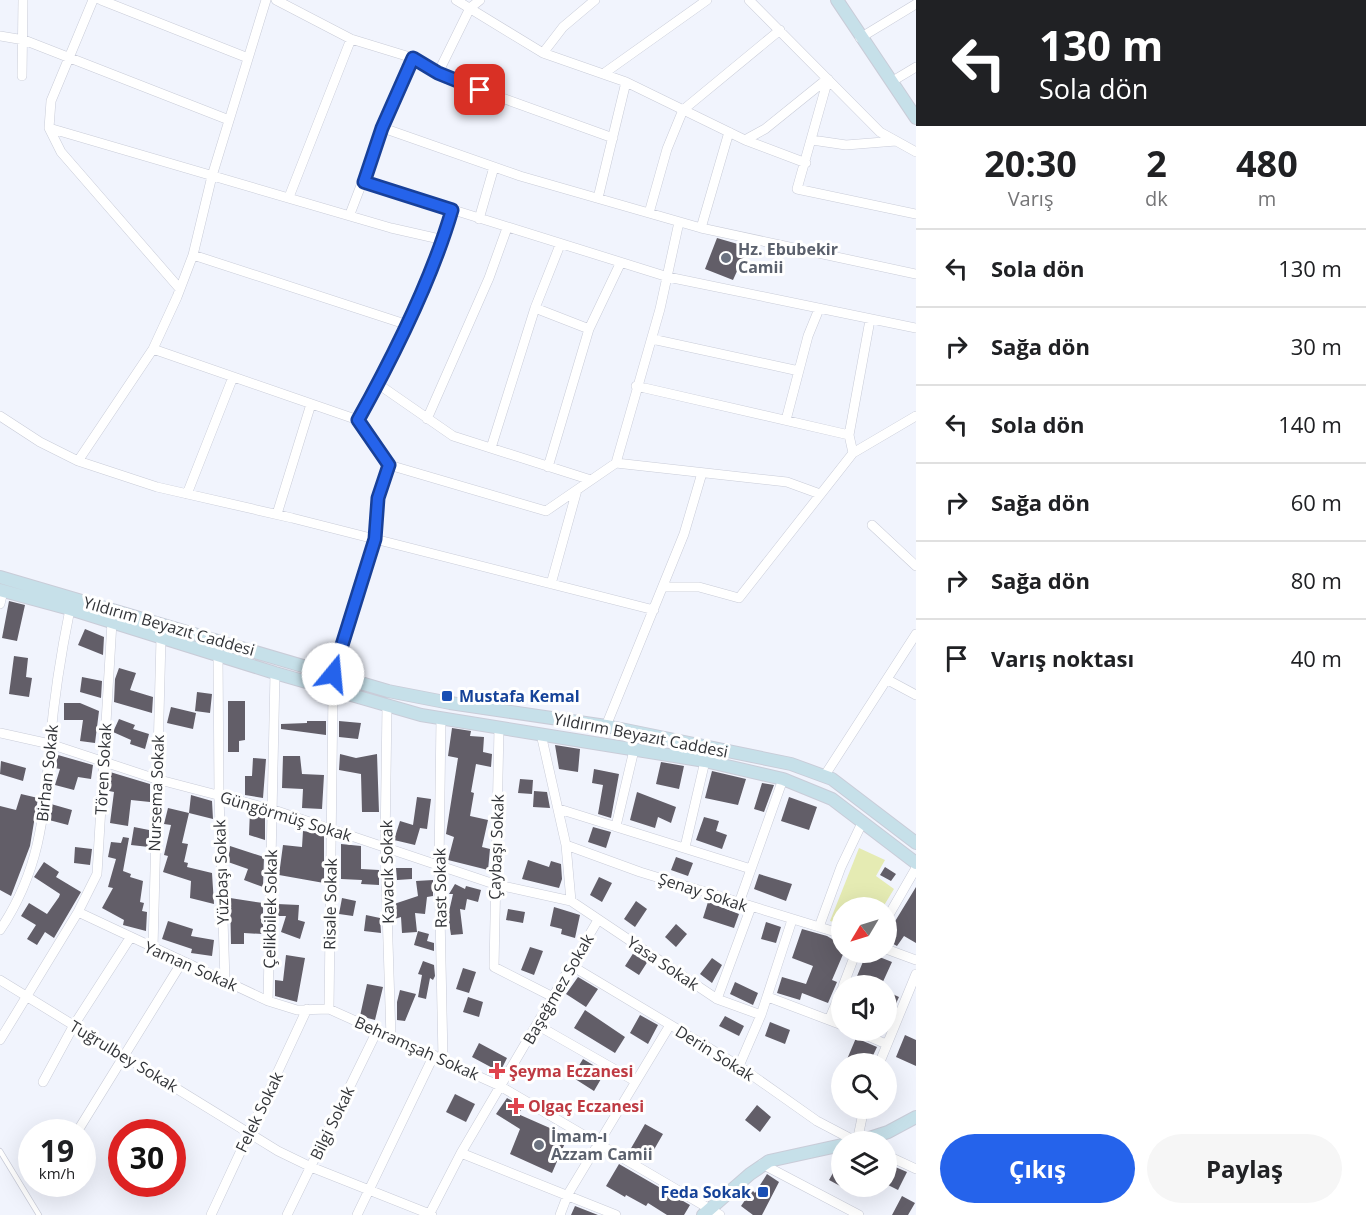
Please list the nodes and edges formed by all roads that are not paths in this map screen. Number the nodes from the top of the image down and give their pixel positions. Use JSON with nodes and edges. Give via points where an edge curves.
{"nodes":[{"id":1,"x":23,"y":0,"type":"edge"},
{"id":2,"x":93,"y":0,"type":"edge"},
{"id":3,"x":101,"y":0,"type":"edge"},
{"id":4,"x":266,"y":0,"type":"edge"},
{"id":5,"x":276,"y":0,"type":"edge"},
{"id":6,"x":456,"y":0,"type":"edge"},
{"id":7,"x":480,"y":0,"type":"edge"},
{"id":8,"x":595,"y":0,"type":"edge"},
{"id":9,"x":707,"y":0,"type":"edge"},
{"id":10,"x":749,"y":0,"type":"edge"},
{"id":11,"x":837,"y":0,"type":"edge"},
{"id":12,"x":916,"y":4,"type":"edge"},
{"id":13,"x":470,"y":8,"type":"junction"},
{"id":14,"x":780,"y":30,"type":"junction"},
{"id":15,"x":0,"y":36,"type":"edge"},
{"id":16,"x":860,"y":38,"type":"junction"},
{"id":17,"x":351,"y":39,"type":"junction"},
{"id":18,"x":24,"y":40,"type":"junction"},
{"id":19,"x":543,"y":53,"type":"junction"},
{"id":20,"x":70,"y":57,"type":"junction"},
{"id":21,"x":248,"y":58,"type":"junction"},
{"id":22,"x":413,"y":58,"type":"junction"},
{"id":23,"x":916,"y":67,"type":"edge"},
{"id":24,"x":438,"y":73,"type":"junction"},
{"id":25,"x":603,"y":74,"type":"junction"},
{"id":26,"x":22,"y":75,"type":"dead end"},
{"id":27,"x":828,"y":79,"type":"junction"},
{"id":28,"x":626,"y":82,"type":"junction"},
{"id":29,"x":891,"y":82,"type":"junction"},
{"id":30,"x":684,"y":110,"type":"junction"},
{"id":31,"x":916,"y":118,"type":"edge"},
{"id":32,"x":229,"y":120,"type":"junction"},
{"id":33,"x":49,"y":128,"type":"junction"},
{"id":34,"x":382,"y":128,"type":"junction"},
{"id":35,"x":729,"y":132,"type":"junction"},
{"id":36,"x":613,"y":138,"type":"junction"},
{"id":37,"x":745,"y":140,"type":"junction"},
{"id":38,"x":812,"y":140,"type":"junction"},
{"id":39,"x":896,"y":141,"type":"junction"},
{"id":40,"x":916,"y":152,"type":"edge"},
{"id":41,"x":806,"y":163,"type":"junction"},
{"id":42,"x":494,"y":167,"type":"junction"},
{"id":43,"x":212,"y":176,"type":"junction"},
{"id":44,"x":364,"y":182,"type":"junction"},
{"id":45,"x":289,"y":198,"type":"junction"},
{"id":46,"x":598,"y":198,"type":"junction"},
{"id":47,"x":452,"y":210,"type":"junction"},
{"id":48,"x":649,"y":213,"type":"junction"},
{"id":49,"x":350,"y":214,"type":"junction"},
{"id":50,"x":916,"y":214,"type":"edge"},
{"id":51,"x":479,"y":219,"type":"junction"},
{"id":52,"x":679,"y":222,"type":"junction"},
{"id":53,"x":507,"y":228,"type":"junction"},
{"id":54,"x":701,"y":228,"type":"junction"},
{"id":55,"x":444,"y":240,"type":"junction"},
{"id":56,"x":560,"y":245,"type":"junction"},
{"id":57,"x":193,"y":255,"type":"junction"},
{"id":58,"x":620,"y":264,"type":"junction"},
{"id":59,"x":916,"y":274,"type":"edge"},
{"id":60,"x":668,"y":278,"type":"junction"},
{"id":61,"x":180,"y":289,"type":"junction"},
{"id":62,"x":534,"y":308,"type":"junction"},
{"id":63,"x":819,"y":309,"type":"junction"},
{"id":64,"x":870,"y":320,"type":"junction"},
{"id":65,"x":405,"y":324,"type":"junction"},
{"id":66,"x":916,"y":328,"type":"edge"},
{"id":67,"x":589,"y":329,"type":"junction"},
{"id":68,"x":652,"y":339,"type":"junction"},
{"id":69,"x":153,"y":349,"type":"junction"},
{"id":70,"x":799,"y":371,"type":"junction"},
{"id":71,"x":233,"y":377,"type":"junction"},
{"id":72,"x":378,"y":384,"type":"junction"},
{"id":73,"x":636,"y":386,"type":"junction"},
{"id":74,"x":311,"y":404,"type":"junction"},
{"id":75,"x":0,"y":416,"type":"edge"},
{"id":76,"x":916,"y":416,"type":"edge"},
{"id":77,"x":428,"y":419,"type":"junction"},
{"id":78,"x":358,"y":420,"type":"junction"},
{"id":79,"x":786,"y":420,"type":"junction"},
{"id":80,"x":849,"y":435,"type":"junction"},
{"id":81,"x":491,"y":448,"type":"junction"},
{"id":82,"x":852,"y":453,"type":"junction"},
{"id":83,"x":78,"y":461,"type":"junction"},
{"id":84,"x":616,"y":463,"type":"junction"},
{"id":85,"x":389,"y":465,"type":"junction"},
{"id":86,"x":548,"y":467,"type":"junction"},
{"id":87,"x":702,"y":472,"type":"junction"},
{"id":88,"x":591,"y":480,"type":"junction"},
{"id":89,"x":577,"y":490,"type":"junction"},
{"id":90,"x":187,"y":494,"type":"junction"},
{"id":91,"x":820,"y":494,"type":"junction"},
{"id":92,"x":277,"y":514,"type":"junction"},
{"id":93,"x":872,"y":525,"type":"dead end"},
{"id":94,"x":375,"y":539,"type":"junction"},
{"id":95,"x":916,"y":566,"type":"edge"},
{"id":96,"x":0,"y":577,"type":"edge"},
{"id":97,"x":551,"y":584,"type":"junction"},
{"id":98,"x":663,"y":587,"type":"junction"},
{"id":99,"x":2,"y":590,"type":"edge"},
{"id":100,"x":0,"y":604,"type":"edge"},
{"id":101,"x":70,"y":609,"type":"junction"},
{"id":102,"x":654,"y":610,"type":"junction"},
{"id":103,"x":112,"y":622,"type":"junction"},
{"id":104,"x":916,"y":634,"type":"edge"},
{"id":105,"x":161,"y":638,"type":"junction"},
{"id":106,"x":906,"y":648,"type":"junction"},
{"id":107,"x":218,"y":654,"type":"junction"},
{"id":108,"x":916,"y":654,"type":"edge"},
{"id":109,"x":275,"y":673,"type":"junction"},
{"id":110,"x":333,"y":674,"type":"junction"},
{"id":111,"x":888,"y":680,"type":"junction"},
{"id":112,"x":333,"y":690,"type":"junction"},
{"id":113,"x":916,"y":695,"type":"edge"},
{"id":114,"x":387,"y":706,"type":"junction"},
{"id":115,"x":441,"y":718,"type":"junction"},
{"id":116,"x":606,"y":726,"type":"junction"},
{"id":117,"x":499,"y":728,"type":"junction"},
{"id":118,"x":0,"y":733,"type":"edge"},
{"id":119,"x":541,"y":734,"type":"junction"},
{"id":120,"x":50,"y":744,"type":"junction"},
{"id":121,"x":634,"y":750,"type":"junction"},
{"id":122,"x":102,"y":761,"type":"junction"},
{"id":123,"x":705,"y":761,"type":"junction"},
{"id":124,"x":825,"y":775,"type":"junction"},
{"id":125,"x":156,"y":779,"type":"junction"},
{"id":126,"x":783,"y":779,"type":"junction"},
{"id":127,"x":219,"y":796,"type":"junction"},
{"id":128,"x":272,"y":809,"type":"junction"},
{"id":129,"x":559,"y":809,"type":"junction"},
{"id":130,"x":862,"y":823,"type":"junction"},
{"id":131,"x":616,"y":826,"type":"junction"},
{"id":132,"x":332,"y":828,"type":"junction"},
{"id":133,"x":916,"y":843,"type":"edge"},
{"id":134,"x":566,"y":845,"type":"junction"},
{"id":135,"x":385,"y":846,"type":"junction"},
{"id":136,"x":685,"y":847,"type":"junction"},
{"id":137,"x":916,"y":863,"type":"edge"},
{"id":138,"x":439,"y":865,"type":"junction"},
{"id":139,"x":751,"y":868,"type":"junction"},
{"id":140,"x":916,"y":868,"type":"edge"},
{"id":141,"x":494,"y":884,"type":"junction"},
{"id":142,"x":571,"y":901,"type":"junction"},
{"id":143,"x":897,"y":901,"type":"edge"},
{"id":144,"x":739,"y":903,"type":"junction"},
{"id":145,"x":751,"y":907,"type":"junction"},
{"id":146,"x":78,"y":912,"type":"junction"},
{"id":147,"x":598,"y":920,"type":"junction"},
{"id":148,"x":792,"y":920,"type":"junction"},
{"id":149,"x":819,"y":927,"type":"junction"},
{"id":150,"x":0,"y":930,"type":"edge"},
{"id":151,"x":831,"y":931,"type":"edge"},
{"id":152,"x":130,"y":938,"type":"junction"},
{"id":153,"x":153,"y":948,"type":"junction"},
{"id":154,"x":897,"y":953,"type":"edge"},
{"id":155,"x":916,"y":960,"type":"edge"},
{"id":156,"x":182,"y":962,"type":"junction"},
{"id":157,"x":572,"y":966,"type":"junction"},
{"id":158,"x":916,"y":974,"type":"edge"},
{"id":159,"x":0,"y":980,"type":"edge"},
{"id":160,"x":225,"y":981,"type":"junction"},
{"id":161,"x":26,"y":996,"type":"junction"},
{"id":162,"x":553,"y":997,"type":"junction"},
{"id":163,"x":768,"y":997,"type":"junction"},
{"id":164,"x":717,"y":999,"type":"junction"},
{"id":165,"x":268,"y":1001,"type":"junction"},
{"id":166,"x":307,"y":1009,"type":"junction"},
{"id":167,"x":329,"y":1009,"type":"junction"},
{"id":168,"x":761,"y":1015,"type":"junction"},
{"id":169,"x":830,"y":1020,"type":"edge"},
{"id":170,"x":74,"y":1025,"type":"junction"},
{"id":171,"x":537,"y":1025,"type":"junction"},
{"id":172,"x":670,"y":1025,"type":"junction"},
{"id":173,"x":377,"y":1030,"type":"junction"},
{"id":174,"x":391,"y":1038,"type":"junction"},
{"id":175,"x":0,"y":1040,"type":"edge"},
{"id":176,"x":879,"y":1041,"type":"edge"},
{"id":177,"x":886,"y":1044,"type":"junction"},
{"id":178,"x":883,"y":1053,"type":"edge"},
{"id":179,"x":125,"y":1055,"type":"junction"},
{"id":180,"x":438,"y":1057,"type":"junction"},
{"id":181,"x":739,"y":1066,"type":"junction"},
{"id":182,"x":635,"y":1081,"type":"junction"},
{"id":183,"x":43,"y":1082,"type":"dead end"},
{"id":184,"x":500,"y":1086,"type":"junction"},
{"id":185,"x":916,"y":1117,"type":"edge"},
{"id":186,"x":85,"y":1119,"type":"edge"},
{"id":187,"x":837,"y":1131,"type":"edge"},
{"id":188,"x":890,"y":1131,"type":"edge"},
{"id":189,"x":248,"y":1132,"type":"junction"},
{"id":190,"x":598,"y":1144,"type":"junction"},
{"id":191,"x":831,"y":1148,"type":"edge"},
{"id":192,"x":0,"y":1151,"type":"edge"},
{"id":193,"x":461,"y":1153,"type":"junction"},
{"id":194,"x":897,"y":1160,"type":"edge"},
{"id":195,"x":762,"y":1164,"type":"junction"},
{"id":196,"x":311,"y":1167,"type":"junction"},
{"id":197,"x":916,"y":1169,"type":"edge"},
{"id":198,"x":369,"y":1190,"type":"junction"},
{"id":199,"x":568,"y":1194,"type":"junction"},
{"id":200,"x":711,"y":1213,"type":"edge"},
{"id":201,"x":39,"y":1215,"type":"edge"},
{"id":202,"x":211,"y":1215,"type":"edge"},
{"id":203,"x":287,"y":1215,"type":"edge"},
{"id":204,"x":357,"y":1215,"type":"edge"},
{"id":205,"x":430,"y":1215,"type":"edge"},
{"id":206,"x":560,"y":1215,"type":"edge"},
{"id":207,"x":616,"y":1215,"type":"edge"},
{"id":208,"x":859,"y":1215,"type":"edge"}],
"edges":[{"from":1,"to":18,"type":"street"},
{"from":2,"to":20,"type":"street"},
{"from":3,"to":21,"type":"street"},
{"from":4,"to":21,"type":"street"},
{"from":5,"to":17,"type":"street"},
{"from":6,"to":13,"type":"street"},
{"from":7,"to":13,"type":"street"},
{"from":8,"to":19,"type":"street","via":[[563,27]]},
{"from":9,"to":25,"type":"street"},
{"from":10,"to":14,"type":"street"},
{"from":11,"to":16,"type":"main road"},
{"from":12,"to":16,"type":"street"},
{"from":13,"to":19,"type":"street"},
{"from":13,"to":24,"type":"street"},
{"from":14,"to":27,"type":"street"},
{"from":14,"to":30,"type":"street"},
{"from":15,"to":18,"type":"street"},
{"from":16,"to":29,"type":"main road"},
{"from":17,"to":22,"type":"street"},
{"from":17,"to":45,"type":"street"},
{"from":18,"to":20,"type":"street"},
{"from":18,"to":26,"type":"street"},
{"from":19,"to":25,"type":"street"},
{"from":20,"to":32,"type":"street"},
{"from":20,"to":33,"type":"street","via":[[51,101]]},
{"from":21,"to":32,"type":"street"},
{"from":22,"to":24,"type":"street"},
{"from":22,"to":34,"type":"street"},
{"from":23,"to":29,"type":"street"},
{"from":24,"to":36,"type":"street"},
{"from":25,"to":28,"type":"street"},
{"from":27,"to":37,"type":"street"},
{"from":27,"to":38,"type":"street"},
{"from":27,"to":39,"type":"street","via":[[880,132]]},
{"from":28,"to":30,"type":"street"},
{"from":28,"to":36,"type":"street"},
{"from":29,"to":31,"type":"main road"},
{"from":30,"to":35,"type":"street"},
{"from":30,"to":48,"type":"street","via":[[667,149]]},
{"from":32,"to":43,"type":"street"},
{"from":33,"to":43,"type":"street"},
{"from":33,"to":61,"type":"street","via":[[61,152]]},
{"from":34,"to":42,"type":"street"},
{"from":34,"to":44,"type":"street"},
{"from":35,"to":37,"type":"street"},
{"from":35,"to":54,"type":"street"},
{"from":36,"to":46,"type":"street"},
{"from":37,"to":41,"type":"street"},
{"from":38,"to":39,"type":"street","via":[[846,145]]},
{"from":38,"to":41,"type":"street"},
{"from":39,"to":40,"type":"street"},
{"from":41,"to":50,"type":"street","via":[[797,189]]},
{"from":42,"to":46,"type":"street"},
{"from":42,"to":51,"type":"street"},
{"from":43,"to":45,"type":"street"},
{"from":43,"to":57,"type":"street"},
{"from":44,"to":47,"type":"street"},
{"from":44,"to":49,"type":"street"},
{"from":45,"to":49,"type":"street"},
{"from":46,"to":48,"type":"street"},
{"from":47,"to":51,"type":"street"},
{"from":47,"to":55,"type":"street"},
{"from":48,"to":52,"type":"street"},
{"from":49,"to":55,"type":"street"},
{"from":51,"to":53,"type":"street"},
{"from":52,"to":54,"type":"street"},
{"from":52,"to":60,"type":"street"},
{"from":53,"to":56,"type":"street"},
{"from":53,"to":77,"type":"street"},
{"from":54,"to":59,"type":"street"},
{"from":55,"to":65,"type":"street"},
{"from":56,"to":58,"type":"street"},
{"from":56,"to":62,"type":"street"},
{"from":57,"to":61,"type":"street"},
{"from":57,"to":65,"type":"street"},
{"from":58,"to":60,"type":"street"},
{"from":58,"to":67,"type":"street"},
{"from":60,"to":63,"type":"street"},
{"from":60,"to":68,"type":"street"},
{"from":61,"to":69,"type":"street"},
{"from":62,"to":67,"type":"street"},
{"from":62,"to":81,"type":"street"},
{"from":63,"to":64,"type":"street"},
{"from":63,"to":70,"type":"street"},
{"from":64,"to":66,"type":"street"},
{"from":64,"to":80,"type":"street"},
{"from":65,"to":72,"type":"street"},
{"from":67,"to":86,"type":"street"},
{"from":68,"to":70,"type":"street"},
{"from":68,"to":73,"type":"street"},
{"from":69,"to":71,"type":"street"},
{"from":69,"to":83,"type":"street"},
{"from":70,"to":79,"type":"street"},
{"from":71,"to":74,"type":"street"},
{"from":71,"to":90,"type":"street"},
{"from":72,"to":77,"type":"street"},
{"from":72,"to":78,"type":"street"},
{"from":73,"to":79,"type":"street"},
{"from":73,"to":84,"type":"street"},
{"from":74,"to":78,"type":"street"},
{"from":74,"to":92,"type":"street"},
{"from":75,"to":83,"type":"street"},
{"from":76,"to":82,"type":"street"},
{"from":77,"to":81,"type":"street","via":[[453,436]]},
{"from":78,"to":85,"type":"street"},
{"from":79,"to":80,"type":"street"},
{"from":80,"to":82,"type":"street"},
{"from":81,"to":86,"type":"street"},
{"from":82,"to":91,"type":"street"},
{"from":83,"to":90,"type":"street"},
{"from":84,"to":87,"type":"street"},
{"from":84,"to":88,"type":"street"},
{"from":85,"to":89,"type":"street","via":[[546,511]]},
{"from":85,"to":94,"type":"street","via":[[378,498]]},
{"from":86,"to":88,"type":"street"},
{"from":87,"to":91,"type":"street","via":[[788,482]]},
{"from":87,"to":98,"type":"street"},
{"from":88,"to":89,"type":"street"},
{"from":89,"to":97,"type":"street"},
{"from":90,"to":92,"type":"street"},
{"from":91,"to":98,"type":"street","via":[[739,598],[699,587]]},
{"from":92,"to":94,"type":"street"},
{"from":93,"to":95,"type":"street"},
{"from":94,"to":97,"type":"street"},
{"from":94,"to":110,"type":"street"},
{"from":96,"to":110,"type":"main road","name":"Yıldırım Beyazıt Caddesi"},
{"from":97,"to":102,"type":"street"},
{"from":98,"to":102,"type":"street"},
{"from":99,"to":100,"type":"street"},
{"from":99,"to":101,"type":"main road"},
{"from":101,"to":103,"type":"main road"},
{"from":101,"to":120,"type":"street","name":"Birhan Sokak"},
{"from":102,"to":116,"type":"street"},
{"from":103,"to":105,"type":"main road"},
{"from":103,"to":122,"type":"street","name":"Tören Sokak"},
{"from":104,"to":106,"type":"street"},
{"from":105,"to":107,"type":"main road"},
{"from":105,"to":125,"type":"street","name":"Nursema Sokak"},
{"from":106,"to":108,"type":"street"},
{"from":106,"to":111,"type":"street"},
{"from":107,"to":109,"type":"main road"},
{"from":107,"to":127,"type":"street","name":"Yüzbaşı Sokak"},
{"from":109,"to":112,"type":"main road"},
{"from":109,"to":128,"type":"street","name":"Çelikbilek Sokak"},
{"from":110,"to":116,"type":"main road","name":"Yıldırım Beyazıt Caddesi","via":[[388,691],[450,703]]},
{"from":111,"to":113,"type":"street"},
{"from":111,"to":124,"type":"street"},
{"from":112,"to":114,"type":"main road"},
{"from":112,"to":132,"type":"street","name":"Risale Sokak"},
{"from":114,"to":115,"type":"main road"},
{"from":114,"to":135,"type":"street","name":"Kavacık Sokak"},
{"from":115,"to":117,"type":"main road"},
{"from":115,"to":138,"type":"street","name":"Rast Sokak"},
{"from":116,"to":124,"type":"main road","name":"Yıldırım Beyazıt Caddesi","via":[[791,764]]},
{"from":117,"to":119,"type":"main road"},
{"from":117,"to":141,"type":"street","name":"Çaybaşı Sokak"},
{"from":118,"to":120,"type":"street","name":"Güngörmüş Sokak"},
{"from":119,"to":121,"type":"main road"},
{"from":119,"to":129,"type":"street"},
{"from":120,"to":122,"type":"street","name":"Güngörmüş Sokak"},
{"from":120,"to":150,"type":"street","name":"Birhan Sokak","via":[[40,837],[16,907]]},
{"from":121,"to":123,"type":"main road"},
{"from":121,"to":131,"type":"street"},
{"from":122,"to":125,"type":"street","name":"Güngörmüş Sokak"},
{"from":122,"to":146,"type":"street","name":"Tören Sokak","via":[[99,867]]},
{"from":123,"to":126,"type":"main road"},
{"from":123,"to":136,"type":"street"},
{"from":124,"to":133,"type":"main road","name":"Yıldırım Beyazıt Caddesi"},
{"from":125,"to":127,"type":"street","name":"Güngörmüş Sokak"},
{"from":125,"to":153,"type":"street","name":"Nursema Sokak"},
{"from":126,"to":130,"type":"main road","via":[[831,799]]},
{"from":126,"to":139,"type":"street"},
{"from":127,"to":128,"type":"street","name":"Güngörmüş Sokak"},
{"from":127,"to":160,"type":"street","name":"Yüzbaşı Sokak"},
{"from":128,"to":132,"type":"street","name":"Güngörmüş Sokak"},
{"from":128,"to":165,"type":"street","name":"Çelikbilek Sokak"},
{"from":129,"to":131,"type":"street"},
{"from":129,"to":134,"type":"street"},
{"from":130,"to":137,"type":"main road"},
{"from":130,"to":149,"type":"street"},
{"from":131,"to":136,"type":"street"},
{"from":132,"to":135,"type":"street","name":"Güngörmüş Sokak"},
{"from":132,"to":167,"type":"street","name":"Risale Sokak"},
{"from":134,"to":142,"type":"street"},
{"from":134,"to":144,"type":"street","name":"Şenay Sokak"},
{"from":135,"to":138,"type":"street","name":"Güngörmüş Sokak"},
{"from":135,"to":174,"type":"street","name":"Kavacık Sokak"},
{"from":136,"to":139,"type":"street"},
{"from":138,"to":141,"type":"street","name":"Güngörmüş Sokak"},
{"from":138,"to":180,"type":"street","name":"Rast Sokak"},
{"from":139,"to":144,"type":"street"},
{"from":140,"to":143,"type":"street"},
{"from":141,"to":142,"type":"street","name":"Güngörmüş Sokak"},
{"from":141,"to":162,"type":"street","name":"Çaybaşı Sokak","via":[[494,967]]},
{"from":142,"to":147,"type":"street","name":"Yasa Sokak"},
{"from":144,"to":145,"type":"street","name":"Şenay Sokak"},
{"from":145,"to":148,"type":"street","name":"Şenay Sokak"},
{"from":145,"to":164,"type":"street"},
{"from":146,"to":152,"type":"street","name":"Yaman Sokak"},
{"from":146,"to":161,"type":"street","name":"Tören Sokak"},
{"from":147,"to":157,"type":"street","name":"Başeğmez Sokak"},
{"from":147,"to":164,"type":"street","name":"Yasa Sokak"},
{"from":148,"to":149,"type":"street","name":"Şenay Sokak"},
{"from":148,"to":163,"type":"street"},
{"from":149,"to":151,"type":"street","name":"Şenay Sokak"},
{"from":152,"to":153,"type":"street","name":"Yaman Sokak"},
{"from":152,"to":170,"type":"street"},
{"from":153,"to":156,"type":"street","name":"Yaman Sokak"},
{"from":154,"to":155,"type":"street"},
{"from":156,"to":160,"type":"street","name":"Yaman Sokak"},
{"from":156,"to":179,"type":"street"},
{"from":157,"to":162,"type":"street","name":"Başeğmez Sokak"},
{"from":157,"to":172,"type":"street","name":"Derin Sokak"},
{"from":158,"to":177,"type":"street"},
{"from":159,"to":161,"type":"street","name":"Tuğrulbey Sokak"},
{"from":160,"to":165,"type":"street","name":"Yaman Sokak"},
{"from":161,"to":170,"type":"street","name":"Tuğrulbey Sokak"},
{"from":161,"to":175,"type":"street","name":"Tören Sokak"},
{"from":162,"to":171,"type":"street","name":"Başeğmez Sokak"},
{"from":163,"to":168,"type":"street"},
{"from":163,"to":169,"type":"street"},
{"from":164,"to":168,"type":"street","name":"Yasa Sokak"},
{"from":165,"to":166,"type":"street","name":"Yaman Sokak"},
{"from":166,"to":167,"type":"street","name":"Behramşah Sokak"},
{"from":166,"to":189,"type":"street","name":"Felek Sokak"},
{"from":167,"to":173,"type":"street","name":"Behramşah Sokak"},
{"from":168,"to":181,"type":"street"},
{"from":170,"to":179,"type":"street","name":"Tuğrulbey Sokak"},
{"from":170,"to":183,"type":"street"},
{"from":171,"to":182,"type":"street"},
{"from":171,"to":184,"type":"street","name":"Başeğmez Sokak"},
{"from":172,"to":181,"type":"street","name":"Derin Sokak"},
{"from":172,"to":182,"type":"street"},
{"from":173,"to":174,"type":"street","name":"Behramşah Sokak"},
{"from":173,"to":196,"type":"street","name":"Bilgi Sokak"},
{"from":174,"to":180,"type":"street","name":"Behramşah Sokak"},
{"from":176,"to":177,"type":"street"},
{"from":177,"to":178,"type":"street"},
{"from":179,"to":186,"type":"street"},
{"from":179,"to":189,"type":"street","name":"Tuğrulbey Sokak"},
{"from":180,"to":184,"type":"street","name":"Behramşah Sokak"},
{"from":180,"to":198,"type":"street"},
{"from":181,"to":187,"type":"street","name":"Derin Sokak"},
{"from":182,"to":190,"type":"street"},
{"from":184,"to":190,"type":"street","name":"Behramşah Sokak"},
{"from":184,"to":193,"type":"street","name":"Başeğmez Sokak"},
{"from":185,"to":188,"type":"main road"},
{"from":189,"to":196,"type":"street","name":"Tuğrulbey Sokak"},
{"from":189,"to":202,"type":"street","name":"Felek Sokak"},
{"from":190,"to":199,"type":"street"},
{"from":190,"to":200,"type":"street","name":"Behramşah Sokak"},
{"from":191,"to":195,"type":"main road"},
{"from":192,"to":201,"type":"lane"},
{"from":193,"to":199,"type":"street"},
{"from":193,"to":205,"type":"street","name":"Başeğmez Sokak"},
{"from":194,"to":197,"type":"street"},
{"from":195,"to":200,"type":"main road"},
{"from":195,"to":208,"type":"street"},
{"from":196,"to":198,"type":"street","name":"Tuğrulbey Sokak"},
{"from":196,"to":203,"type":"street","name":"Bilgi Sokak"},
{"from":198,"to":204,"type":"street"},
{"from":198,"to":205,"type":"street","name":"Tuğrulbey Sokak"},
{"from":199,"to":206,"type":"street"},
{"from":199,"to":207,"type":"street"}]}
